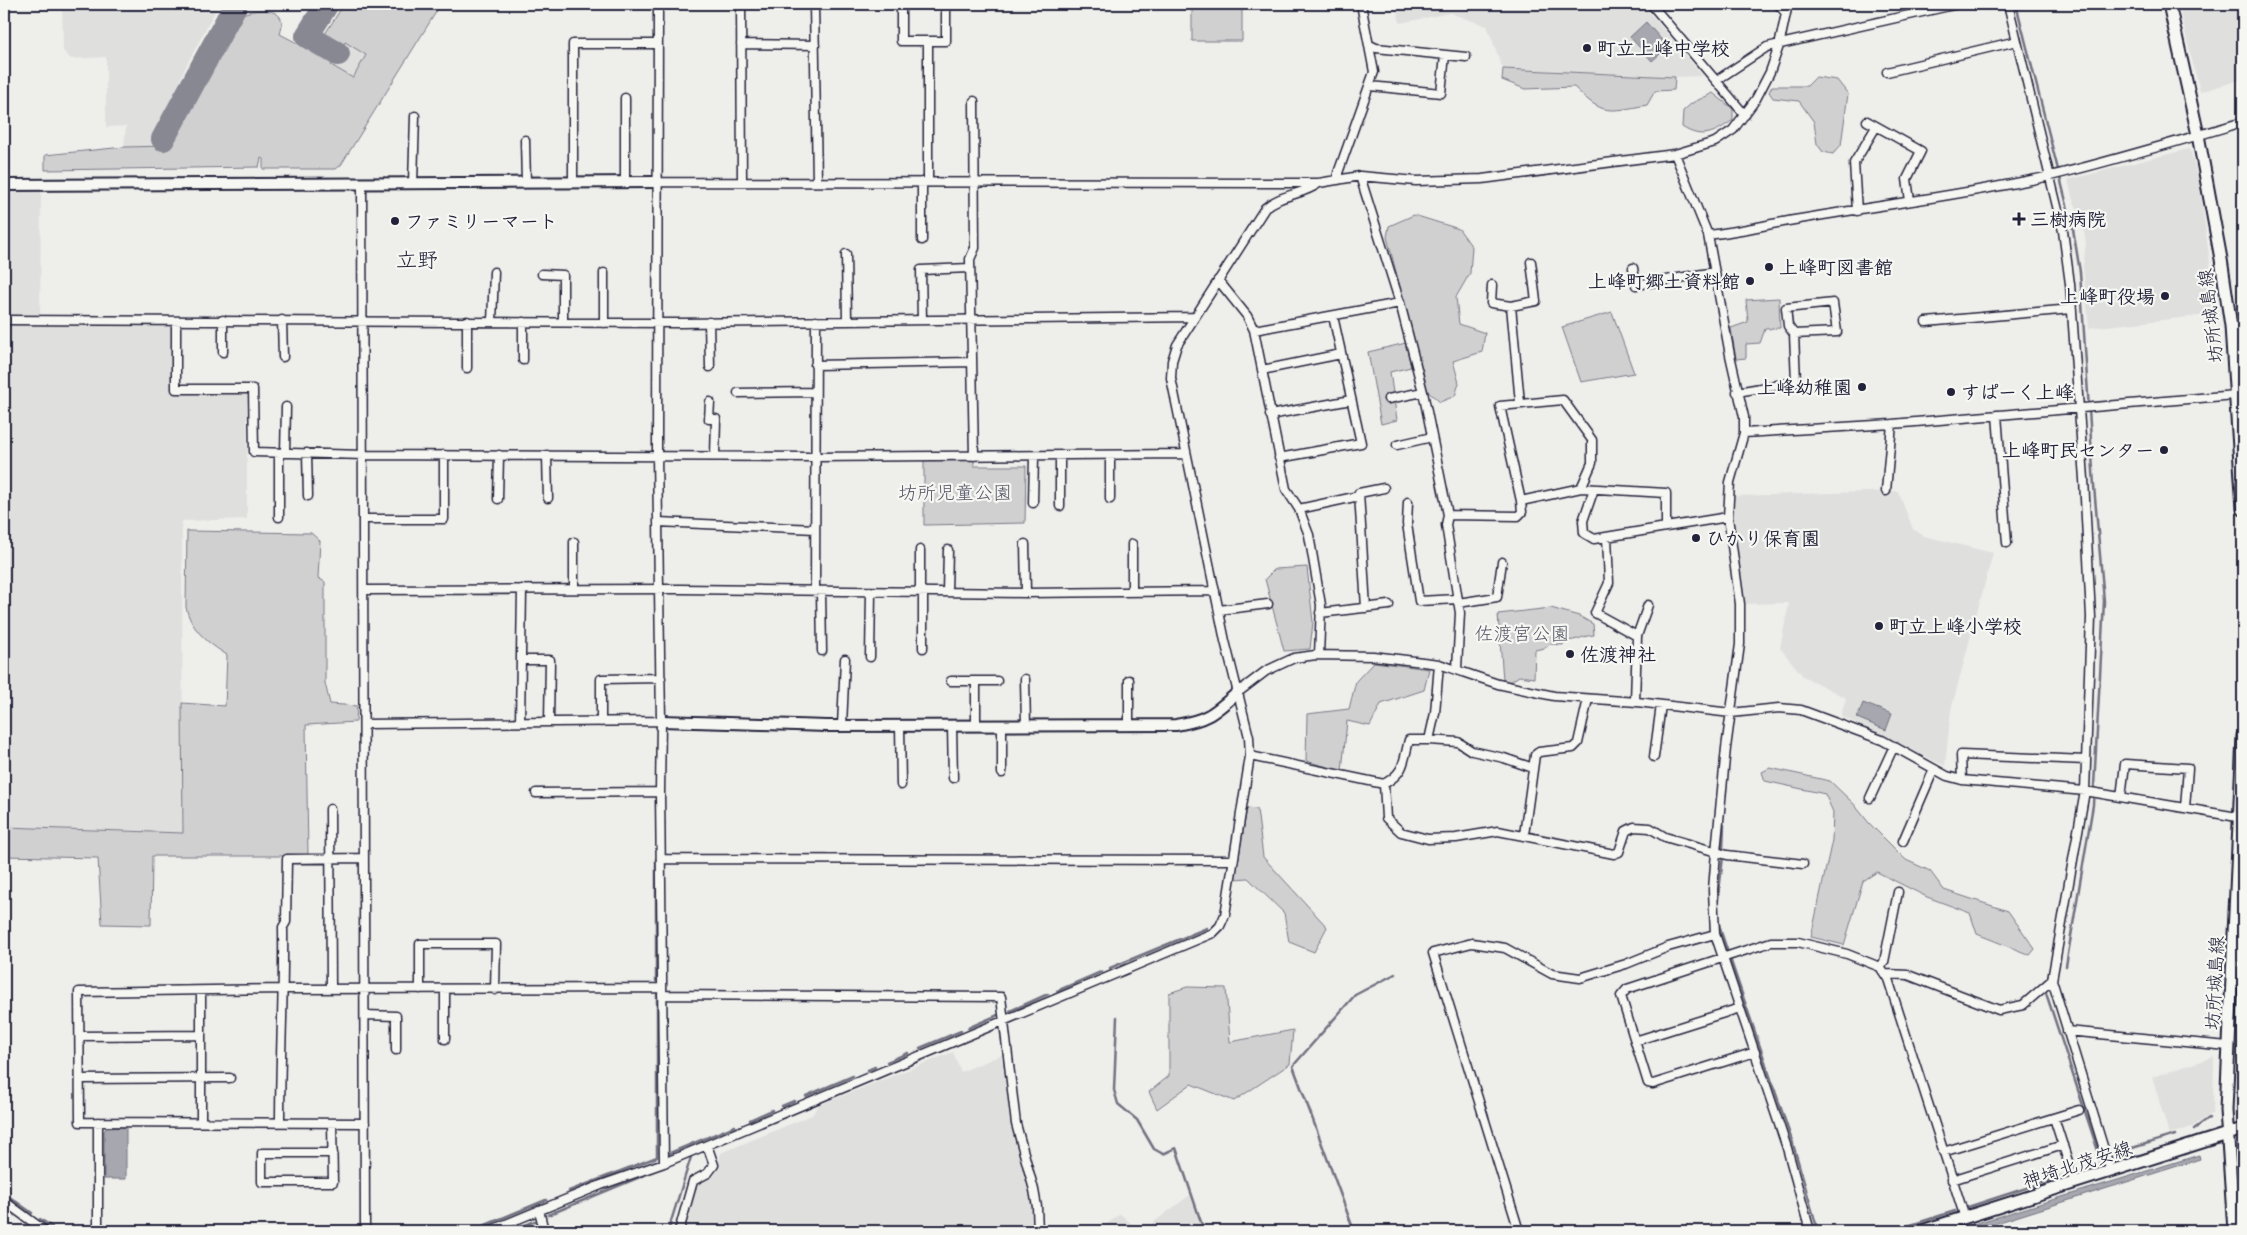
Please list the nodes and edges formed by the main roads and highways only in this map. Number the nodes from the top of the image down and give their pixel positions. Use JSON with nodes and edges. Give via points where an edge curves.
{"nodes":[{"id":1,"x":2169,"y":4,"type":"edge"},
{"id":2,"x":2243,"y":509,"type":"edge"},
{"id":3,"x":2243,"y":736,"type":"edge"},
{"id":4,"x":2241,"y":817,"type":"edge"},
{"id":5,"x":2243,"y":1129,"type":"edge"},
{"id":6,"x":2227,"y":1134,"type":"junction"},
{"id":7,"x":1922,"y":1231,"type":"edge"},
{"id":8,"x":2234,"y":1231,"type":"edge"}],
"edges":[{"from":1,"to":2,"type":"main road","name":"坊所城島線","via":[[2198,135],[2228,306]]},
{"from":3,"to":4,"type":"main road","name":"坊所城島線"},
{"from":4,"to":6,"type":"main road","name":"坊所城島線","via":[[2228,1046]]},
{"from":5,"to":6,"type":"main road","name":"神埼北茂安線"},
{"from":6,"to":7,"type":"main road","name":"神埼北茂安線"},
{"from":6,"to":8,"type":"main road","name":"坊所城島線"}]}
